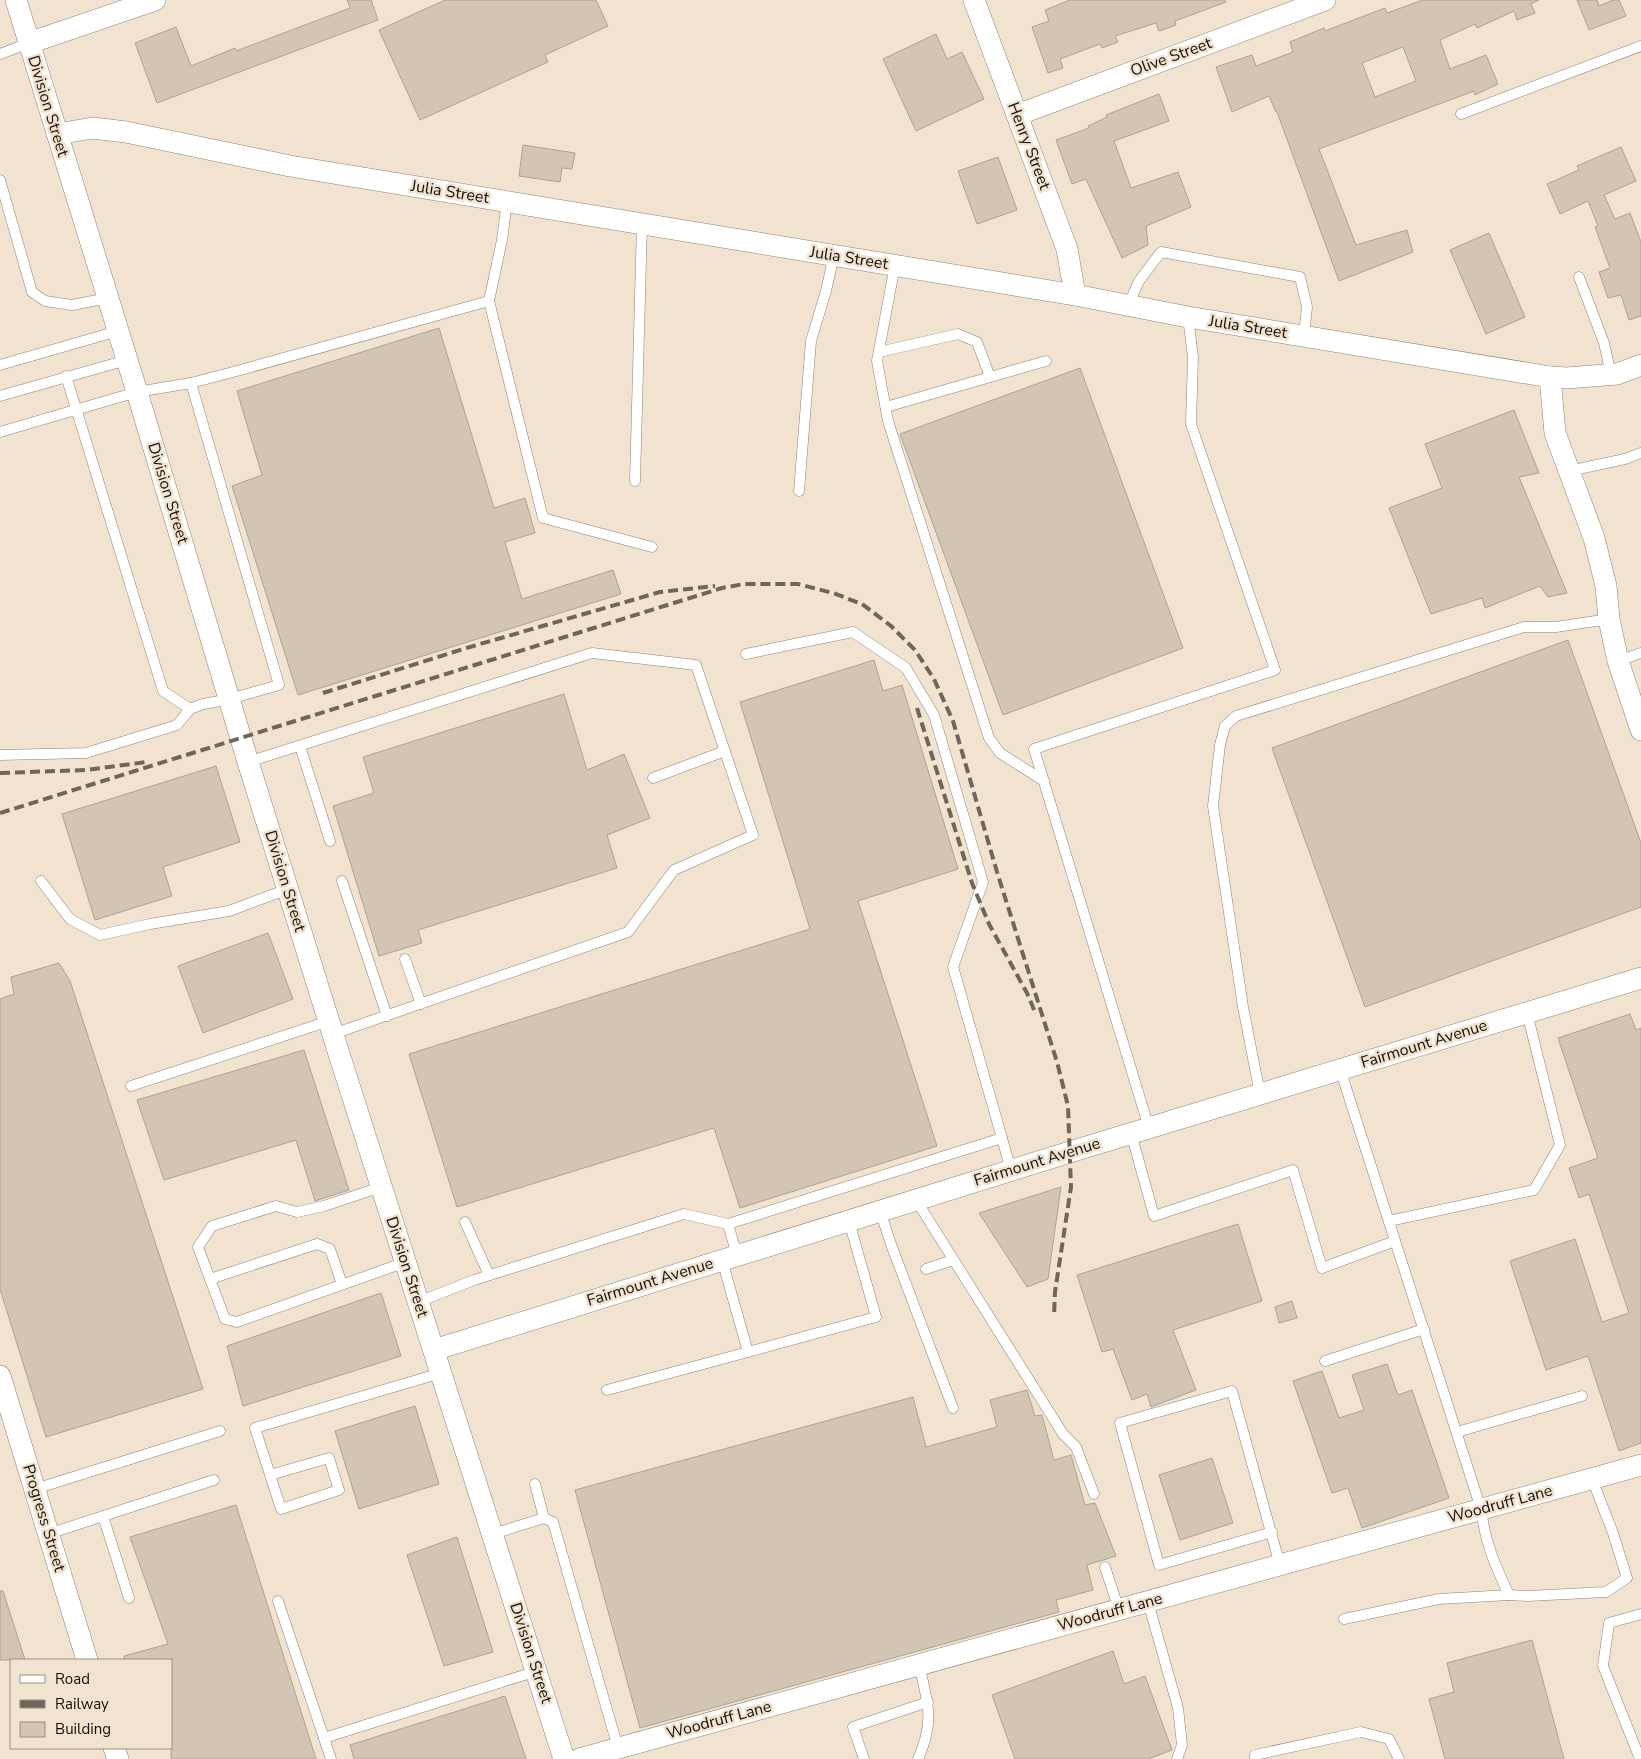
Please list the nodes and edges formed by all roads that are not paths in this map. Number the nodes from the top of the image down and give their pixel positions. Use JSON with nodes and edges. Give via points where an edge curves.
{"nodes":[{"id":1,"x":16,"y":0,"type":"edge"},
{"id":2,"x":155,"y":0,"type":"edge"},
{"id":3,"x":974,"y":0,"type":"edge"},
{"id":4,"x":1325,"y":0,"type":"edge"},
{"id":5,"x":29,"y":43,"type":"junction"},
{"id":6,"x":1641,"y":46,"type":"edge"},
{"id":7,"x":0,"y":54,"type":"edge"},
{"id":8,"x":1461,"y":114,"type":"dead end"},
{"id":9,"x":1017,"y":115,"type":"junction"},
{"id":10,"x":57,"y":134,"type":"junction"},
{"id":11,"x":0,"y":180,"type":"edge"},
{"id":12,"x":507,"y":201,"type":"junction"},
{"id":13,"x":642,"y":223,"type":"junction"},
{"id":14,"x":834,"y":255,"type":"junction"},
{"id":15,"x":895,"y":265,"type":"junction"},
{"id":16,"x":1579,"y":277,"type":"dead end"},
{"id":17,"x":1075,"y":295,"type":"junction"},
{"id":18,"x":108,"y":298,"type":"junction"},
{"id":19,"x":489,"y":301,"type":"junction"},
{"id":20,"x":1128,"y":306,"type":"junction"},
{"id":21,"x":1188,"y":317,"type":"junction"},
{"id":22,"x":118,"y":331,"type":"junction"},
{"id":23,"x":1304,"y":336,"type":"junction"},
{"id":24,"x":879,"y":352,"type":"junction"},
{"id":25,"x":127,"y":360,"type":"junction"},
{"id":26,"x":1046,"y":360,"type":"dead end"},
{"id":27,"x":0,"y":365,"type":"edge"},
{"id":28,"x":1641,"y":365,"type":"edge"},
{"id":29,"x":1611,"y":374,"type":"junction"},
{"id":30,"x":66,"y":376,"type":"junction"},
{"id":31,"x":990,"y":377,"type":"junction"},
{"id":32,"x":1550,"y":377,"type":"junction"},
{"id":33,"x":191,"y":383,"type":"junction"},
{"id":34,"x":137,"y":392,"type":"junction"},
{"id":35,"x":0,"y":396,"type":"edge"},
{"id":36,"x":886,"y":407,"type":"junction"},
{"id":37,"x":76,"y":410,"type":"junction"},
{"id":38,"x":0,"y":432,"type":"edge"},
{"id":39,"x":1641,"y":454,"type":"edge"},
{"id":40,"x":1570,"y":471,"type":"junction"},
{"id":41,"x":635,"y":481,"type":"dead end"},
{"id":42,"x":799,"y":491,"type":"dead end"},
{"id":43,"x":652,"y":547,"type":"dead end"},
{"id":44,"x":1609,"y":618,"type":"junction"},
{"id":45,"x":1641,"y":653,"type":"edge"},
{"id":46,"x":746,"y":654,"type":"dead end"},
{"id":47,"x":1618,"y":661,"type":"junction"},
{"id":48,"x":230,"y":699,"type":"junction"},
{"id":49,"x":190,"y":709,"type":"junction"},
{"id":50,"x":1641,"y":730,"type":"edge"},
{"id":51,"x":300,"y":746,"type":"junction"},
{"id":52,"x":725,"y":751,"type":"junction"},
{"id":53,"x":0,"y":755,"type":"edge"},
{"id":54,"x":248,"y":762,"type":"junction"},
{"id":55,"x":653,"y":778,"type":"dead end"},
{"id":56,"x":1044,"y":781,"type":"junction"},
{"id":57,"x":330,"y":841,"type":"dead end"},
{"id":58,"x":41,"y":881,"type":"dead end"},
{"id":59,"x":342,"y":881,"type":"dead end"},
{"id":60,"x":288,"y":889,"type":"junction"},
{"id":61,"x":405,"y":959,"type":"dead end"},
{"id":62,"x":1641,"y":978,"type":"edge"},
{"id":63,"x":421,"y":1004,"type":"junction"},
{"id":64,"x":1527,"y":1013,"type":"junction"},
{"id":65,"x":387,"y":1016,"type":"junction"},
{"id":66,"x":331,"y":1027,"type":"junction"},
{"id":67,"x":1340,"y":1070,"type":"junction"},
{"id":68,"x":131,"y":1086,"type":"dead end"},
{"id":69,"x":1260,"y":1094,"type":"junction"},
{"id":70,"x":1140,"y":1131,"type":"junction"},
{"id":71,"x":1002,"y":1138,"type":"junction"},
{"id":72,"x":1011,"y":1171,"type":"junction"},
{"id":73,"x":382,"y":1187,"type":"junction"},
{"id":74,"x":916,"y":1200,"type":"junction"},
{"id":75,"x":880,"y":1211,"type":"junction"},
{"id":76,"x":849,"y":1221,"type":"junction"},
{"id":77,"x":1389,"y":1221,"type":"junction"},
{"id":78,"x":465,"y":1222,"type":"dead end"},
{"id":79,"x":728,"y":1224,"type":"junction"},
{"id":80,"x":1395,"y":1241,"type":"junction"},
{"id":81,"x":730,"y":1258,"type":"junction"},
{"id":82,"x":953,"y":1260,"type":"junction"},
{"id":83,"x":406,"y":1262,"type":"junction"},
{"id":84,"x":926,"y":1269,"type":"dead end"},
{"id":85,"x":489,"y":1275,"type":"junction"},
{"id":86,"x":210,"y":1280,"type":"junction"},
{"id":87,"x":342,"y":1284,"type":"junction"},
{"id":88,"x":418,"y":1302,"type":"junction"},
{"id":89,"x":1424,"y":1329,"type":"junction"},
{"id":90,"x":434,"y":1350,"type":"junction"},
{"id":91,"x":748,"y":1352,"type":"junction"},
{"id":92,"x":1325,"y":1361,"type":"dead end"},
{"id":93,"x":441,"y":1373,"type":"junction"},
{"id":94,"x":0,"y":1376,"type":"edge"},
{"id":95,"x":607,"y":1390,"type":"dead end"},
{"id":96,"x":1582,"y":1396,"type":"dead end"},
{"id":97,"x":953,"y":1408,"type":"dead end"},
{"id":98,"x":220,"y":1431,"type":"dead end"},
{"id":99,"x":1457,"y":1432,"type":"junction"},
{"id":100,"x":1641,"y":1465,"type":"edge"},
{"id":101,"x":270,"y":1476,"type":"junction"},
{"id":102,"x":1592,"y":1479,"type":"junction"},
{"id":103,"x":214,"y":1480,"type":"dead end"},
{"id":104,"x":535,"y":1484,"type":"dead end"},
{"id":105,"x":35,"y":1489,"type":"junction"},
{"id":106,"x":1094,"y":1494,"type":"dead end"},
{"id":107,"x":1481,"y":1510,"type":"junction"},
{"id":108,"x":104,"y":1516,"type":"junction"},
{"id":109,"x":544,"y":1518,"type":"junction"},
{"id":110,"x":1272,"y":1532,"type":"junction"},
{"id":111,"x":48,"y":1534,"type":"junction"},
{"id":112,"x":493,"y":1534,"type":"junction"},
{"id":113,"x":1280,"y":1565,"type":"junction"},
{"id":114,"x":1105,"y":1567,"type":"dead end"},
{"id":115,"x":1509,"y":1595,"type":"junction"},
{"id":116,"x":129,"y":1598,"type":"dead end"},
{"id":117,"x":278,"y":1601,"type":"dead end"},
{"id":118,"x":1148,"y":1602,"type":"junction"},
{"id":119,"x":1120,"y":1610,"type":"junction"},
{"id":120,"x":1641,"y":1614,"type":"edge"},
{"id":121,"x":1344,"y":1619,"type":"dead end"},
{"id":122,"x":87,"y":1659,"type":"edge"},
{"id":123,"x":919,"y":1665,"type":"junction"},
{"id":124,"x":537,"y":1671,"type":"junction"},
{"id":125,"x":928,"y":1702,"type":"junction"},
{"id":126,"x":324,"y":1738,"type":"junction"},
{"id":127,"x":618,"y":1748,"type":"junction"},
{"id":128,"x":331,"y":1759,"type":"edge"},
{"id":129,"x":564,"y":1759,"type":"edge"},
{"id":130,"x":578,"y":1759,"type":"edge"},
{"id":131,"x":864,"y":1759,"type":"edge"},
{"id":132,"x":918,"y":1759,"type":"edge"},
{"id":133,"x":1177,"y":1759,"type":"edge"},
{"id":134,"x":1255,"y":1759,"type":"edge"},
{"id":135,"x":1398,"y":1759,"type":"edge"},
{"id":136,"x":1640,"y":1759,"type":"edge"}],
"edges":[{"from":1,"to":5,"type":"street","name":"Division Street"},
{"from":2,"to":5,"type":"street"},
{"from":3,"to":9,"type":"street","name":"Henry Street"},
{"from":4,"to":9,"type":"street","name":"Olive Street"},
{"from":5,"to":7,"type":"lane"},
{"from":5,"to":10,"type":"street","name":"Division Street"},
{"from":6,"to":8,"type":"lane"},
{"from":9,"to":17,"type":"street","name":"Henry Street","via":[[1067,249]]},
{"from":10,"to":12,"type":"street","name":"Julia Street","via":[[93,128],[126,132],[290,166]]},
{"from":10,"to":18,"type":"street","name":"Division Street"},
{"from":11,"to":18,"type":"lane","via":[[32,292],[45,301],[72,305]]},
{"from":12,"to":13,"type":"street","name":"Julia Street"},
{"from":12,"to":19,"type":"lane"},
{"from":13,"to":14,"type":"street","name":"Julia Street"},
{"from":13,"to":41,"type":"lane"},
{"from":14,"to":15,"type":"street","name":"Julia Street"},
{"from":14,"to":42,"type":"lane","via":[[810,341]]},
{"from":15,"to":17,"type":"street","name":"Julia Street"},
{"from":15,"to":24,"type":"lane"},
{"from":16,"to":29,"type":"lane","via":[[1604,342]]},
{"from":17,"to":20,"type":"street","name":"Julia Street"},
{"from":18,"to":22,"type":"street","name":"Division Street"},
{"from":19,"to":33,"type":"lane"},
{"from":19,"to":43,"type":"lane","via":[[543,518]]},
{"from":20,"to":21,"type":"street","name":"Julia Street"},
{"from":20,"to":23,"type":"lane","via":[[1139,281],[1161,252],[1300,277],[1307,307]]},
{"from":21,"to":23,"type":"street","name":"Julia Street"},
{"from":21,"to":56,"type":"lane","via":[[1193,357],[1191,424],[1276,670],[1034,749]]},
{"from":22,"to":25,"type":"street","name":"Division Street"},
{"from":22,"to":27,"type":"lane"},
{"from":23,"to":32,"type":"street","name":"Julia Street"},
{"from":24,"to":31,"type":"lane","via":[[958,334],[977,342]]},
{"from":24,"to":36,"type":"lane","via":[[877,361]]},
{"from":25,"to":30,"type":"lane"},
{"from":25,"to":34,"type":"street","name":"Division Street"},
{"from":26,"to":31,"type":"lane"},
{"from":28,"to":29,"type":"street","name":"Julia Street"},
{"from":29,"to":32,"type":"street","name":"Julia Street"},
{"from":30,"to":35,"type":"lane"},
{"from":30,"to":37,"type":"lane"},
{"from":31,"to":36,"type":"lane"},
{"from":32,"to":40,"type":"street","via":[[1554,432]]},
{"from":33,"to":34,"type":"lane"},
{"from":33,"to":48,"type":"lane","via":[[280,685]]},
{"from":34,"to":37,"type":"lane"},
{"from":34,"to":48,"type":"street","name":"Division Street"},
{"from":36,"to":56,"type":"lane","via":[[989,738],[1000,753]]},
{"from":37,"to":38,"type":"lane"},
{"from":37,"to":49,"type":"lane","via":[[163,691]]},
{"from":39,"to":40,"type":"lane"},
{"from":40,"to":44,"type":"street","via":[[1594,538],[1606,586]]},
{"from":44,"to":47,"type":"street"},
{"from":44,"to":69,"type":"lane","via":[[1556,627],[1524,627],[1236,716],[1225,726],[1213,806],[1243,1007]]},
{"from":45,"to":47,"type":"lane"},
{"from":46,"to":71,"type":"lane","via":[[853,632],[906,668],[934,715],[983,882],[953,967]]},
{"from":47,"to":50,"type":"street"},
{"from":48,"to":49,"type":"lane"},
{"from":48,"to":54,"type":"street","name":"Division Street"},
{"from":49,"to":53,"type":"lane","via":[[178,724],[86,753]]},
{"from":51,"to":52,"type":"lane","via":[[592,653],[696,664]]},
{"from":51,"to":54,"type":"lane"},
{"from":51,"to":57,"type":"lane"},
{"from":52,"to":55,"type":"lane"},
{"from":52,"to":63,"type":"lane","via":[[754,835],[674,870],[628,932]]},
{"from":54,"to":60,"type":"street","name":"Division Street"},
{"from":56,"to":70,"type":"lane"},
{"from":58,"to":60,"type":"lane","via":[[70,919],[100,935],[229,911]]},
{"from":59,"to":65,"type":"lane"},
{"from":60,"to":66,"type":"street","name":"Division Street"},
{"from":61,"to":63,"type":"lane"},
{"from":62,"to":64,"type":"street","name":"Fairmount Avenue"},
{"from":63,"to":65,"type":"lane"},
{"from":64,"to":67,"type":"street","name":"Fairmount Avenue"},
{"from":64,"to":77,"type":"lane","via":[[1560,1145],[1534,1190]]},
{"from":65,"to":66,"type":"lane"},
{"from":66,"to":68,"type":"lane"},
{"from":66,"to":73,"type":"street","name":"Division Street"},
{"from":67,"to":69,"type":"street","name":"Fairmount Avenue"},
{"from":67,"to":77,"type":"lane"},
{"from":69,"to":70,"type":"street","name":"Fairmount Avenue"},
{"from":70,"to":72,"type":"street","name":"Fairmount Avenue"},
{"from":70,"to":80,"type":"lane","via":[[1154,1216],[1293,1170],[1322,1268]]},
{"from":71,"to":72,"type":"lane"},
{"from":71,"to":79,"type":"lane"},
{"from":72,"to":74,"type":"street","name":"Fairmount Avenue"},
{"from":73,"to":83,"type":"street","name":"Division Street"},
{"from":73,"to":86,"type":"lane","via":[[324,1206],[297,1212],[276,1206],[212,1226],[198,1247]]},
{"from":74,"to":75,"type":"street","name":"Fairmount Avenue"},
{"from":74,"to":82,"type":"lane"},
{"from":75,"to":76,"type":"street","name":"Fairmount Avenue"},
{"from":75,"to":97,"type":"lane"},
{"from":76,"to":81,"type":"street","name":"Fairmount Avenue"},
{"from":76,"to":91,"type":"lane","via":[[876,1317]]},
{"from":77,"to":80,"type":"lane"},
{"from":78,"to":85,"type":"lane"},
{"from":79,"to":81,"type":"lane"},
{"from":79,"to":85,"type":"lane","via":[[684,1214]]},
{"from":80,"to":89,"type":"lane"},
{"from":81,"to":90,"type":"street","name":"Fairmount Avenue"},
{"from":81,"to":91,"type":"lane"},
{"from":82,"to":84,"type":"lane"},
{"from":82,"to":106,"type":"lane","via":[[1063,1434],[1076,1447]]},
{"from":83,"to":87,"type":"lane"},
{"from":83,"to":88,"type":"street","name":"Division Street"},
{"from":85,"to":88,"type":"lane"},
{"from":86,"to":87,"type":"lane","via":[[317,1244],[330,1249]]},
{"from":86,"to":87,"type":"lane","via":[[225,1319],[237,1322]]},
{"from":88,"to":90,"type":"street","name":"Division Street"},
{"from":89,"to":92,"type":"lane"},
{"from":89,"to":99,"type":"lane"},
{"from":90,"to":93,"type":"street","name":"Division Street"},
{"from":91,"to":95,"type":"lane"},
{"from":93,"to":101,"type":"lane","via":[[255,1428]]},
{"from":93,"to":112,"type":"street","name":"Division Street"},
{"from":94,"to":105,"type":"street","name":"Progress Street"},
{"from":96,"to":99,"type":"lane"},
{"from":98,"to":105,"type":"lane"},
{"from":99,"to":107,"type":"lane"},
{"from":100,"to":102,"type":"street","name":"Woodruff Lane"},
{"from":101,"to":101,"type":"lane","via":[[280,1509],[339,1490],[329,1458]]},
{"from":102,"to":107,"type":"street","name":"Woodruff Lane"},
{"from":102,"to":115,"type":"lane","via":[[1627,1578],[1606,1592]]},
{"from":103,"to":108,"type":"lane"},
{"from":104,"to":109,"type":"lane"},
{"from":105,"to":111,"type":"street","name":"Progress Street"},
{"from":107,"to":113,"type":"street","name":"Woodruff Lane"},
{"from":107,"to":115,"type":"lane","via":[[1492,1558]]},
{"from":108,"to":111,"type":"lane"},
{"from":108,"to":116,"type":"lane"},
{"from":109,"to":112,"type":"lane"},
{"from":109,"to":127,"type":"lane","via":[[553,1522],[557,1531]]},
{"from":110,"to":110,"type":"lane","via":[[1232,1391],[1120,1423],[1159,1566]]},
{"from":110,"to":113,"type":"lane"},
{"from":111,"to":122,"type":"street","name":"Progress Street"},
{"from":112,"to":124,"type":"street","name":"Division Street"},
{"from":113,"to":118,"type":"street","name":"Woodruff Lane"},
{"from":114,"to":119,"type":"lane"},
{"from":115,"to":121,"type":"lane","via":[[1439,1599]]},
{"from":117,"to":126,"type":"lane"},
{"from":118,"to":119,"type":"street","name":"Woodruff Lane"},
{"from":118,"to":133,"type":"lane","via":[[1178,1708],[1182,1744]]},
{"from":119,"to":123,"type":"street","name":"Woodruff Lane"},
{"from":120,"to":136,"type":"lane","via":[[1609,1623],[1602,1666]]},
{"from":123,"to":125,"type":"lane"},
{"from":123,"to":127,"type":"street","name":"Woodruff Lane"},
{"from":124,"to":126,"type":"lane"},
{"from":124,"to":129,"type":"street","name":"Division Street"},
{"from":125,"to":131,"type":"lane","via":[[853,1727]]},
{"from":125,"to":132,"type":"lane","via":[[930,1721]]},
{"from":126,"to":128,"type":"lane"},
{"from":127,"to":130,"type":"street","name":"Woodruff Lane"},
{"from":134,"to":135,"type":"lane","via":[[1255,1755],[1361,1732],[1389,1739]]}]}
